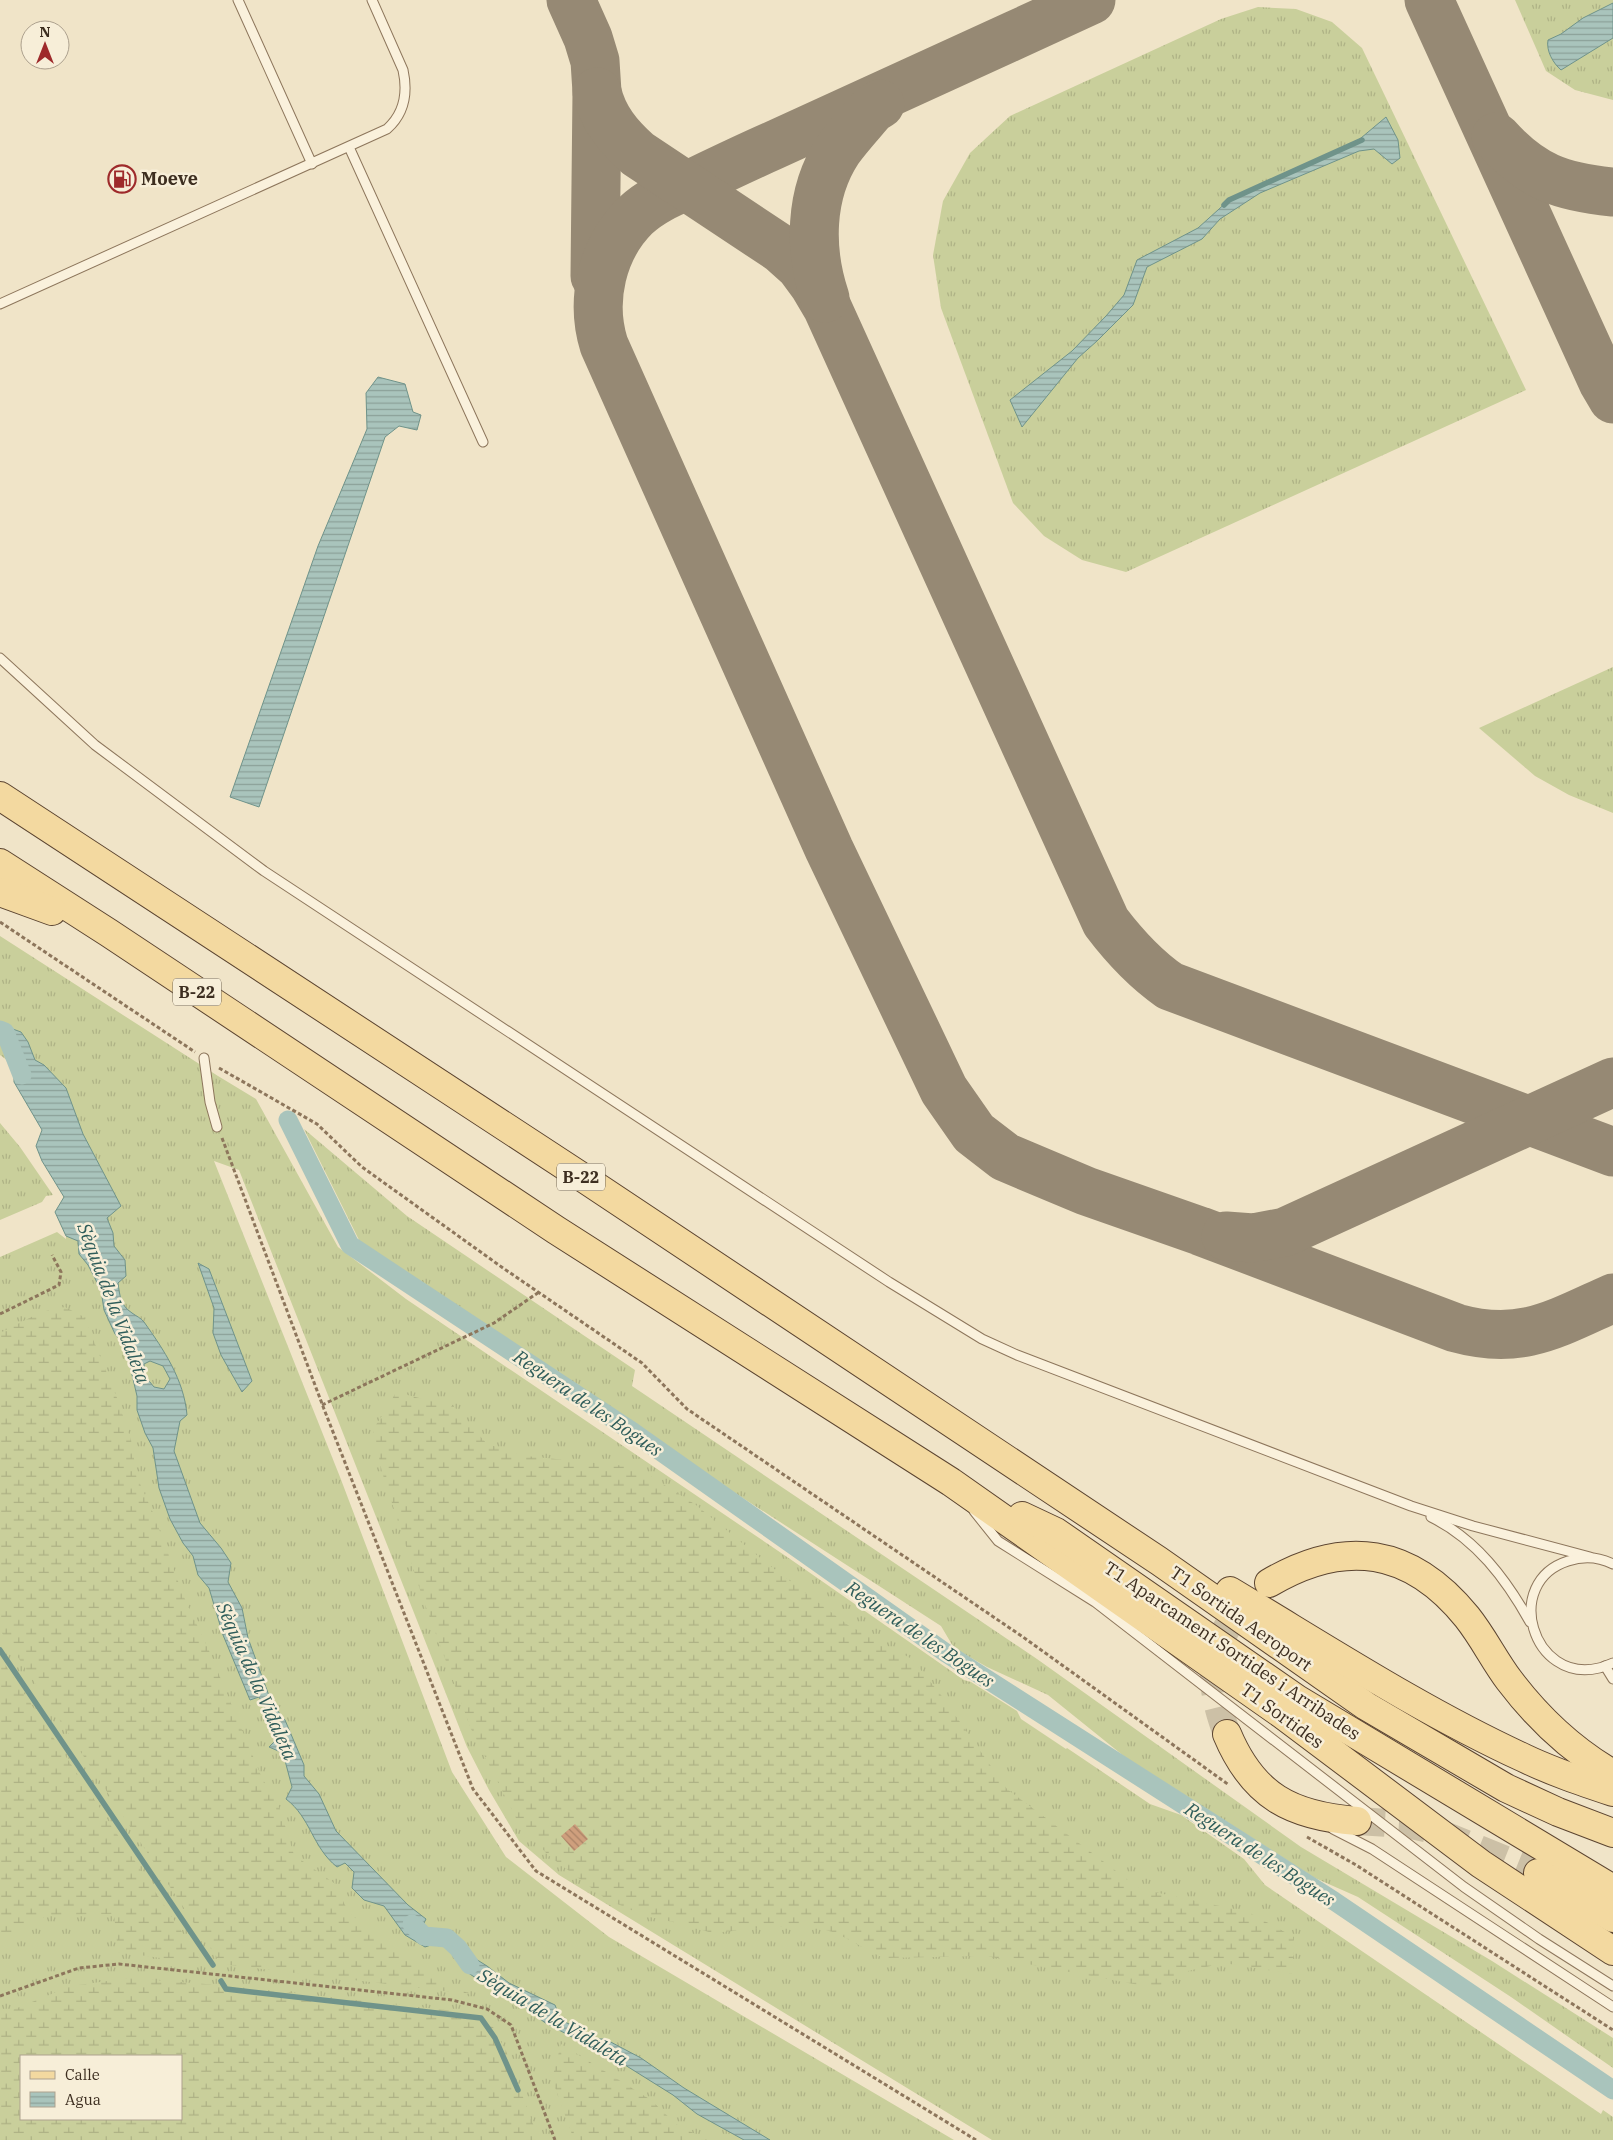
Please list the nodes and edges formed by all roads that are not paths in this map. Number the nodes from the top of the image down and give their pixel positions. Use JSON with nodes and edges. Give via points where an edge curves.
{"nodes":[{"id":1,"x":238,"y":0,"type":"edge"},
{"id":2,"x":372,"y":0,"type":"edge"},
{"id":3,"x":349,"y":147,"type":"junction"},
{"id":4,"x":312,"y":164,"type":"junction"},
{"id":5,"x":0,"y":304,"type":"edge"},
{"id":6,"x":483,"y":442,"type":"dead end"},
{"id":7,"x":0,"y":658,"type":"edge"},
{"id":8,"x":0,"y":796,"type":"edge"},
{"id":9,"x":0,"y":863,"type":"edge"},
{"id":10,"x":0,"y":892,"type":"edge"},
{"id":11,"x":109,"y":933,"type":"junction"},
{"id":12,"x":204,"y":1058,"type":"road end"},
{"id":13,"x":218,"y":1128,"type":"road end"},
{"id":14,"x":951,"y":1482,"type":"junction"},
{"id":15,"x":1411,"y":1506,"type":"junction"},
{"id":16,"x":1590,"y":1558,"type":"junction"},
{"id":17,"x":1159,"y":1561,"type":"junction"},
{"id":18,"x":1613,"y":1564,"type":"edge"},
{"id":19,"x":1269,"y":1583,"type":"tunnel mouth"},
{"id":20,"x":1532,"y":1626,"type":"junction"},
{"id":21,"x":1609,"y":1664,"type":"edge"},
{"id":22,"x":1613,"y":1680,"type":"edge"},
{"id":23,"x":1227,"y":1734,"type":"tunnel mouth"},
{"id":24,"x":1564,"y":1738,"type":"junction"},
{"id":25,"x":1591,"y":1748,"type":"dead end"},
{"id":26,"x":1613,"y":1774,"type":"edge"},
{"id":27,"x":1613,"y":1792,"type":"edge"},
{"id":28,"x":1286,"y":1804,"type":"junction"},
{"id":29,"x":1357,"y":1821,"type":"tunnel mouth"},
{"id":30,"x":1613,"y":1833,"type":"edge"},
{"id":31,"x":1538,"y":1873,"type":"tunnel mouth"},
{"id":32,"x":1613,"y":1889,"type":"edge"},
{"id":33,"x":1613,"y":1918,"type":"edge"},
{"id":34,"x":1613,"y":1951,"type":"edge"},
{"id":35,"x":1613,"y":1986,"type":"edge"},
{"id":36,"x":1613,"y":2007,"type":"edge"}],
"edges":[{"from":1,"to":4,"type":"lane"},
{"from":2,"to":3,"type":"lane","via":[[404,70],[406,90],[403,107],[394,122],[378,134]]},
{"from":3,"to":4,"type":"lane"},
{"from":3,"to":6,"type":"lane"},
{"from":4,"to":5,"type":"lane"},
{"from":7,"to":15,"type":"lane","via":[[95,745],[264,870],[954,1323],[1017,1355]]},
{"from":8,"to":17,"type":"main road","number":"B-22","via":[[585,1179]]},
{"from":9,"to":11,"type":"main road","number":"B-22"},
{"from":10,"to":11,"type":"main road"},
{"from":11,"to":14,"type":"main road","number":"B-22","via":[[556,1230]]},
{"from":12,"to":13,"type":"lane","via":[[210,1102]]},
{"from":14,"to":32,"type":"main road","name":"T1 Aparcament Sortides i Arribades","via":[[1056,1532],[1298,1699]]},
{"from":14,"to":34,"type":"main road","name":"T1 Sortides","via":[[1283,1715],[1481,1864]]},
{"from":14,"to":35,"type":"lane","via":[[998,1541],[1095,1602],[1442,1870],[1539,1939]]},
{"from":15,"to":16,"type":"lane"},
{"from":15,"to":20,"type":"lane","via":[[1460,1535],[1480,1552],[1498,1572]]},
{"from":16,"to":18,"type":"lane"},
{"from":16,"to":20,"type":"lane","via":[[1563,1562],[1546,1574],[1533,1597],[1530,1611]]},
{"from":17,"to":27,"type":"main road","name":"T1 Sortida Aeroport","via":[[1226,1588],[1450,1721],[1525,1759]]},
{"from":17,"to":30,"type":"main road","name":"T1 Sortida Aeroport","via":[[1366,1706],[1506,1788]]},
{"from":19,"to":24,"type":"main road","via":[[1314,1561],[1353,1554],[1382,1558],[1418,1574],[1451,1600],[1510,1680],[1541,1717]]},
{"from":20,"to":21,"type":"lane","via":[[1545,1651],[1555,1660],[1583,1670]]},
{"from":21,"to":22,"type":"lane"},
{"from":23,"to":28,"type":"main road","via":[[1242,1766],[1269,1793]]},
{"from":24,"to":25,"type":"lane"},
{"from":24,"to":26,"type":"main road","via":[[1591,1762]]},
{"from":28,"to":29,"type":"main road","via":[[1330,1819]]},
{"from":28,"to":36,"type":"lane","via":[[1372,1849]]},
{"from":31,"to":33,"type":"main road"}]}
